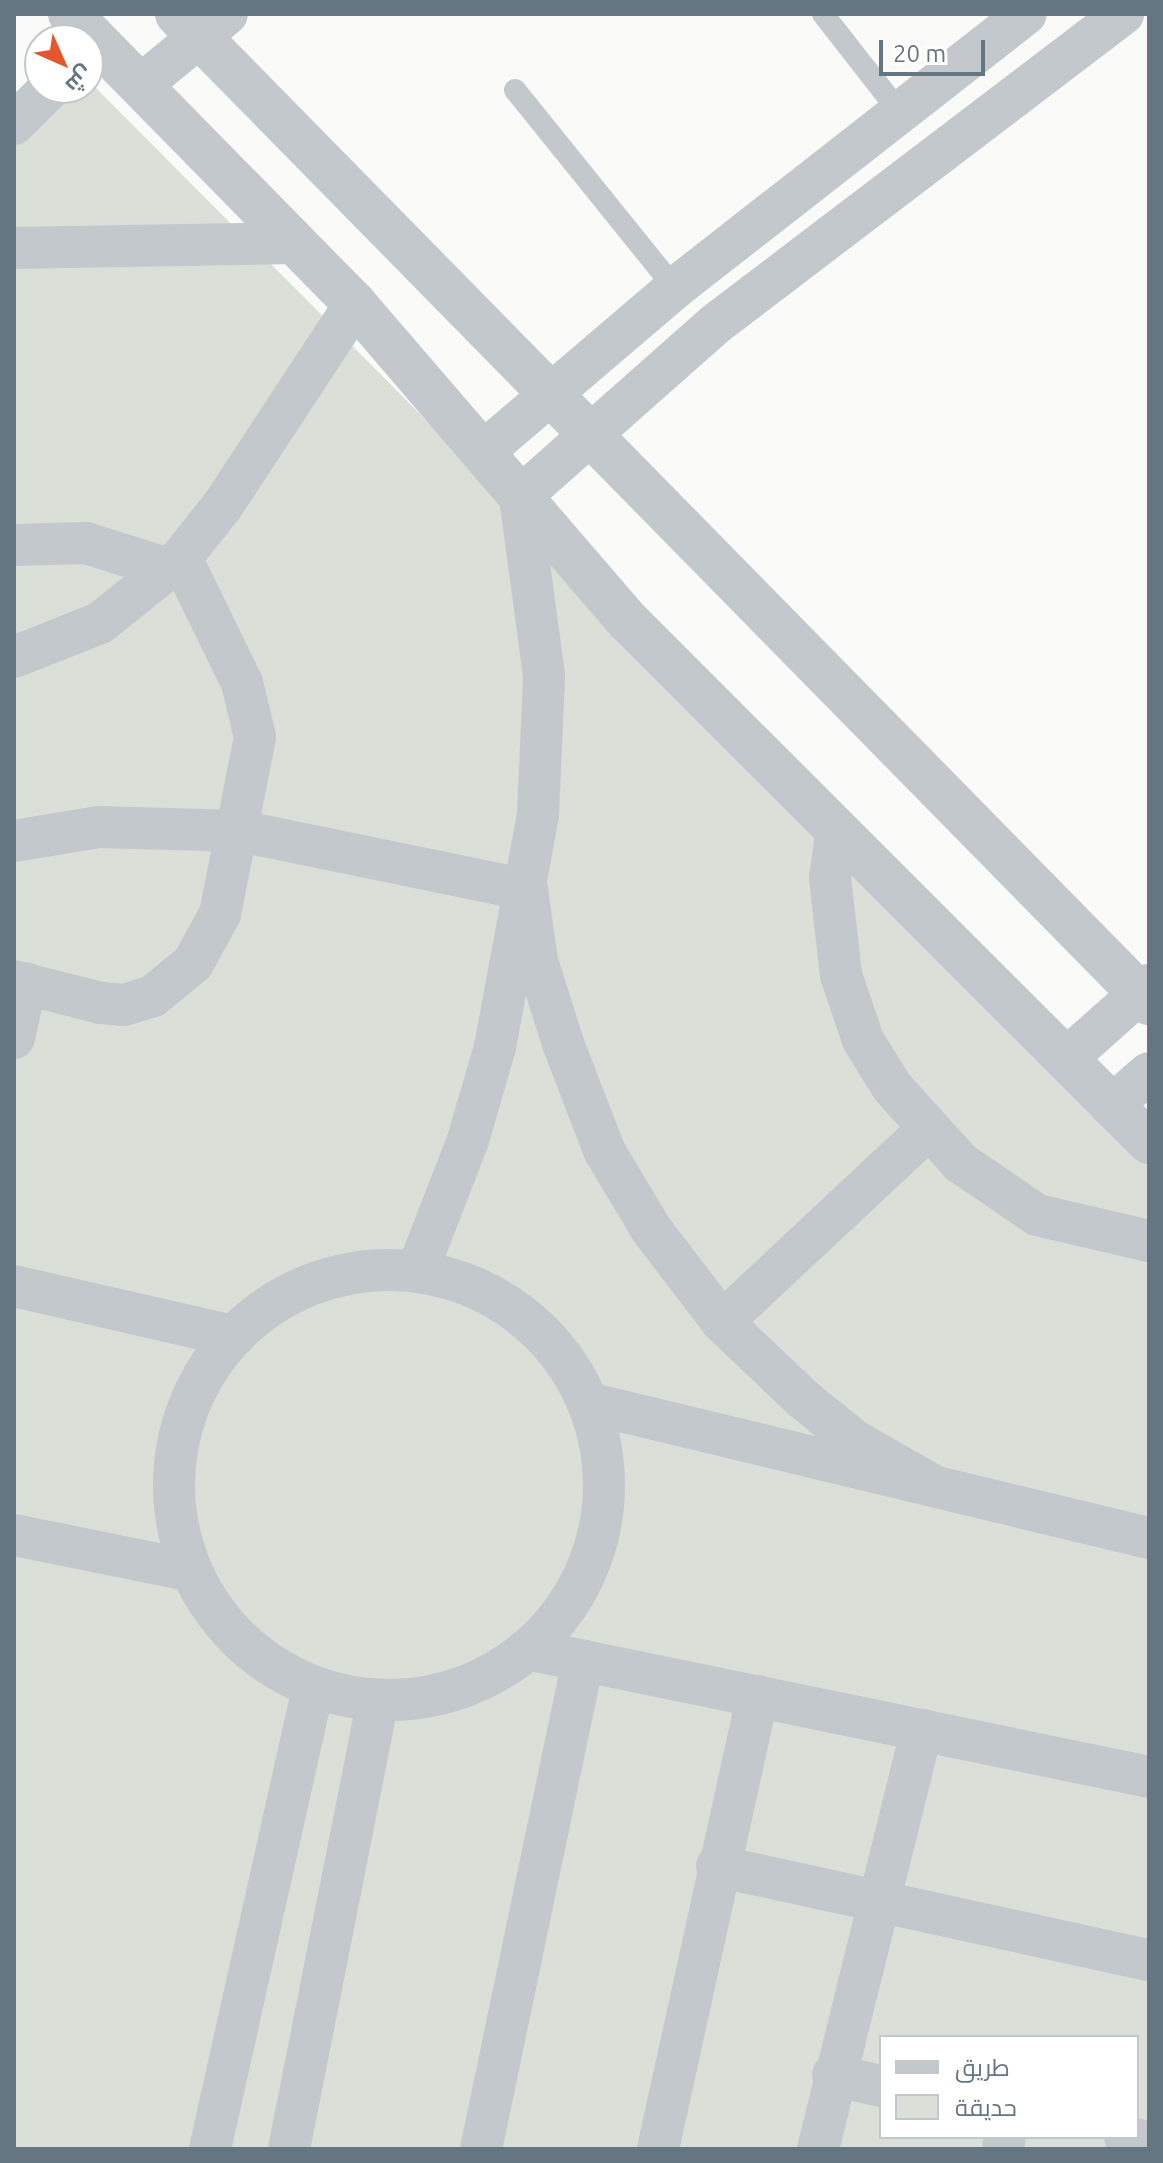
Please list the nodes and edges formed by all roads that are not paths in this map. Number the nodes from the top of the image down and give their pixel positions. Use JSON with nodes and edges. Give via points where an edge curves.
{"nodes":[{"id":1,"x":823,"y":14,"type":"edge"},
{"id":2,"x":1026,"y":14,"type":"edge"},
{"id":3,"x":1123,"y":14,"type":"edge"},
{"id":4,"x":201,"y":22,"type":"edge"},
{"id":5,"x":104,"y":51,"type":"edge"},
{"id":6,"x":142,"y":84,"type":"junction"},
{"id":7,"x":515,"y":90,"type":"dead end"},
{"id":8,"x":34,"y":104,"type":"edge"},
{"id":9,"x":898,"y":110,"type":"junction"},
{"id":10,"x":14,"y":124,"type":"edge"},
{"id":11,"x":295,"y":243,"type":"junction"},
{"id":12,"x":14,"y":248,"type":"edge"},
{"id":13,"x":675,"y":288,"type":"junction"},
{"id":14,"x":355,"y":304,"type":"junction"},
{"id":15,"x":551,"y":394,"type":"junction"},
{"id":16,"x":588,"y":433,"type":"junction"},
{"id":17,"x":483,"y":452,"type":"junction"},
{"id":18,"x":520,"y":497,"type":"junction"},
{"id":19,"x":14,"y":545,"type":"edge"},
{"id":20,"x":174,"y":564,"type":"junction"},
{"id":21,"x":14,"y":657,"type":"edge"},
{"id":22,"x":240,"y":831,"type":"junction"},
{"id":23,"x":836,"y":835,"type":"junction"},
{"id":24,"x":14,"y":841,"type":"edge"},
{"id":25,"x":527,"y":890,"type":"junction"},
{"id":26,"x":20,"y":982,"type":"edge"},
{"id":27,"x":1146,"y":993,"type":"edge"},
{"id":28,"x":14,"y":1038,"type":"edge"},
{"id":29,"x":1067,"y":1058,"type":"junction"},
{"id":30,"x":1149,"y":1073,"type":"edge"},
{"id":31,"x":1111,"y":1106,"type":"junction"},
{"id":32,"x":926,"y":1131,"type":"junction"},
{"id":33,"x":1149,"y":1142,"type":"edge"},
{"id":34,"x":1149,"y":1241,"type":"edge"},
{"id":35,"x":418,"y":1269,"type":"junction"},
{"id":36,"x":14,"y":1286,"type":"edge"},
{"id":37,"x":722,"y":1322,"type":"junction"},
{"id":38,"x":232,"y":1336,"type":"junction"},
{"id":39,"x":592,"y":1404,"type":"junction"},
{"id":40,"x":929,"y":1483,"type":"junction"},
{"id":41,"x":14,"y":1535,"type":"edge"},
{"id":42,"x":1149,"y":1538,"type":"edge"},
{"id":43,"x":188,"y":1570,"type":"junction"},
{"id":44,"x":531,"y":1650,"type":"junction"},
{"id":45,"x":583,"y":1661,"type":"junction"},
{"id":46,"x":313,"y":1689,"type":"junction"},
{"id":47,"x":758,"y":1696,"type":"junction"},
{"id":48,"x":377,"y":1703,"type":"junction"},
{"id":49,"x":922,"y":1730,"type":"junction"},
{"id":50,"x":1149,"y":1777,"type":"edge"},
{"id":51,"x":717,"y":1866,"type":"junction"},
{"id":52,"x":878,"y":1903,"type":"junction"},
{"id":53,"x":1149,"y":1960,"type":"edge"},
{"id":54,"x":833,"y":2075,"type":"junction"},
{"id":55,"x":879,"y":2086,"type":"edge"},
{"id":56,"x":210,"y":2149,"type":"edge"},
{"id":57,"x":289,"y":2149,"type":"edge"},
{"id":58,"x":481,"y":2149,"type":"edge"},
{"id":59,"x":658,"y":2149,"type":"edge"},
{"id":60,"x":818,"y":2149,"type":"edge"}],
"edges":[{"from":1,"to":9,"type":"lane"},
{"from":2,"to":9,"type":"street"},
{"from":3,"to":16,"type":"street","via":[[765,286]]},
{"from":4,"to":6,"type":"street"},
{"from":4,"to":15,"type":"street"},
{"from":5,"to":6,"type":"street"},
{"from":6,"to":11,"type":"street"},
{"from":7,"to":13,"type":"lane"},
{"from":8,"to":10,"type":"street"},
{"from":9,"to":13,"type":"street"},
{"from":11,"to":12,"type":"street"},
{"from":11,"to":14,"type":"street"},
{"from":13,"to":15,"type":"street"},
{"from":14,"to":17,"type":"street"},
{"from":14,"to":20,"type":"street","via":[[223,505]]},
{"from":15,"to":16,"type":"street"},
{"from":15,"to":17,"type":"street"},
{"from":16,"to":18,"type":"street"},
{"from":16,"to":27,"type":"street"},
{"from":17,"to":18,"type":"street"},
{"from":18,"to":23,"type":"street","via":[[628,621]]},
{"from":18,"to":25,"type":"street","via":[[544,702]]},
{"from":19,"to":20,"type":"street","via":[[86,543]]},
{"from":20,"to":21,"type":"street","via":[[100,623]]},
{"from":20,"to":22,"type":"street","via":[[251,709],[253,760]]},
{"from":22,"to":24,"type":"street","via":[[99,827]]},
{"from":22,"to":25,"type":"street"},
{"from":22,"to":26,"type":"street","via":[[220,914],[173,986],[124,1005]]},
{"from":23,"to":29,"type":"street"},
{"from":23,"to":32,"type":"street","via":[[830,878],[841,975],[863,1040]]},
{"from":25,"to":35,"type":"street","via":[[472,1126]]},
{"from":25,"to":37,"type":"street","via":[[537,961],[605,1152],[651,1229]]},
{"from":26,"to":28,"type":"street"},
{"from":27,"to":29,"type":"street"},
{"from":29,"to":31,"type":"street"},
{"from":30,"to":31,"type":"street"},
{"from":31,"to":33,"type":"street"},
{"from":32,"to":34,"type":"street","via":[[1037,1215]]},
{"from":32,"to":37,"type":"street"},
{"from":35,"to":38,"type":"street","via":[[317,1280]]},
{"from":35,"to":39,"type":"street","via":[[491,1292],[552,1339]]},
{"from":36,"to":38,"type":"street"},
{"from":37,"to":40,"type":"street","via":[[855,1441]]},
{"from":38,"to":43,"type":"street","via":[[187,1406],[181,1433],[171,1488]]},
{"from":39,"to":40,"type":"street"},
{"from":39,"to":44,"type":"street","via":[[607,1493],[585,1579]]},
{"from":40,"to":42,"type":"street"},
{"from":41,"to":43,"type":"street"},
{"from":43,"to":46,"type":"street","via":[[238,1643]]},
{"from":44,"to":45,"type":"street"},
{"from":44,"to":48,"type":"street","via":[[459,1691]]},
{"from":45,"to":47,"type":"street"},
{"from":45,"to":58,"type":"street"},
{"from":46,"to":48,"type":"street"},
{"from":46,"to":56,"type":"street"},
{"from":47,"to":49,"type":"street"},
{"from":47,"to":51,"type":"street"},
{"from":48,"to":57,"type":"street"},
{"from":49,"to":50,"type":"street"},
{"from":49,"to":52,"type":"street"},
{"from":51,"to":52,"type":"street"},
{"from":51,"to":59,"type":"street"},
{"from":52,"to":53,"type":"street"},
{"from":52,"to":54,"type":"street"},
{"from":54,"to":55,"type":"street"},
{"from":54,"to":60,"type":"street"}]}
